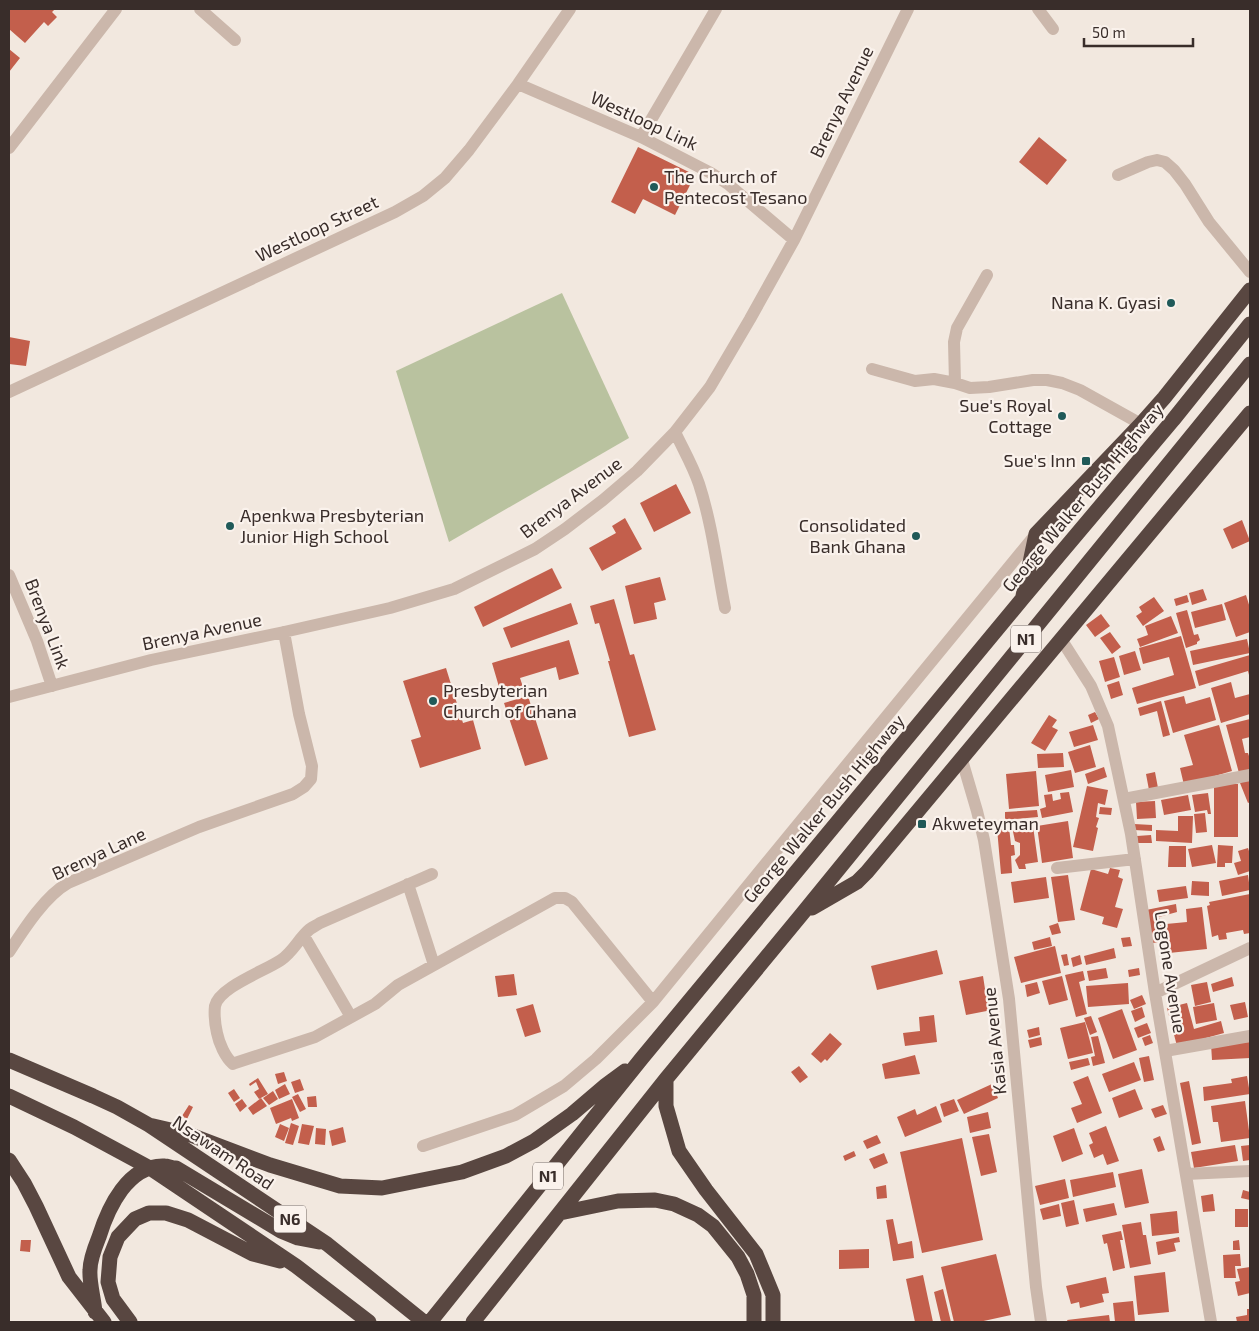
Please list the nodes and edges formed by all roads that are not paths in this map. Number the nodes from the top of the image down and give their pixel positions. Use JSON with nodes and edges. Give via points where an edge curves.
{"nodes":[{"id":1,"x":116,"y":9,"type":"edge"},
{"id":2,"x":200,"y":9,"type":"edge"},
{"id":3,"x":570,"y":9,"type":"edge"},
{"id":4,"x":716,"y":9,"type":"edge"},
{"id":5,"x":908,"y":9,"type":"edge"},
{"id":6,"x":1038,"y":9,"type":"edge"},
{"id":7,"x":1053,"y":29,"type":"dead end"},
{"id":8,"x":235,"y":40,"type":"dead end"},
{"id":9,"x":518,"y":84,"type":"junction"},
{"id":10,"x":641,"y":137,"type":"junction"},
{"id":11,"x":9,"y":148,"type":"edge"},
{"id":12,"x":1118,"y":175,"type":"dead end"},
{"id":13,"x":794,"y":240,"type":"junction"},
{"id":14,"x":1250,"y":272,"type":"edge"},
{"id":15,"x":986,"y":275,"type":"dead end"},
{"id":16,"x":1250,"y":290,"type":"edge"},
{"id":17,"x":1250,"y":324,"type":"edge"},
{"id":18,"x":1250,"y":364,"type":"edge"},
{"id":19,"x":872,"y":370,"type":"dead end"},
{"id":20,"x":955,"y":383,"type":"junction"},
{"id":21,"x":9,"y":392,"type":"edge"},
{"id":22,"x":1250,"y":413,"type":"edge"},
{"id":23,"x":1141,"y":424,"type":"junction"},
{"id":24,"x":674,"y":432,"type":"junction"},
{"id":25,"x":1036,"y":534,"type":"junction"},
{"id":26,"x":9,"y":575,"type":"edge"},
{"id":27,"x":1023,"y":598,"type":"junction"},
{"id":28,"x":724,"y":608,"type":"dead end"},
{"id":29,"x":284,"y":632,"type":"junction"},
{"id":30,"x":1061,"y":639,"type":"junction"},
{"id":31,"x":52,"y":686,"type":"junction"},
{"id":32,"x":9,"y":697,"type":"edge"},
{"id":33,"x":962,"y":760,"type":"junction"},
{"id":34,"x":1250,"y":775,"type":"edge"},
{"id":35,"x":1124,"y":800,"type":"junction"},
{"id":36,"x":1135,"y":859,"type":"junction"},
{"id":37,"x":1056,"y":868,"type":"dead end"},
{"id":38,"x":432,"y":874,"type":"dead end"},
{"id":39,"x":408,"y":884,"type":"junction"},
{"id":40,"x":802,"y":914,"type":"junction"},
{"id":41,"x":304,"y":936,"type":"junction"},
{"id":42,"x":1250,"y":948,"type":"edge"},
{"id":43,"x":9,"y":952,"type":"edge"},
{"id":44,"x":434,"y":965,"type":"junction"},
{"id":45,"x":1155,"y":993,"type":"junction"},
{"id":46,"x":653,"y":1002,"type":"junction"},
{"id":47,"x":351,"y":1016,"type":"junction"},
{"id":48,"x":1250,"y":1036,"type":"edge"},
{"id":49,"x":1165,"y":1051,"type":"junction"},
{"id":50,"x":642,"y":1058,"type":"junction"},
{"id":51,"x":9,"y":1060,"type":"edge"},
{"id":52,"x":666,"y":1079,"type":"junction"},
{"id":53,"x":9,"y":1096,"type":"edge"},
{"id":54,"x":149,"y":1126,"type":"junction"},
{"id":55,"x":423,"y":1146,"type":"dead end"},
{"id":56,"x":9,"y":1160,"type":"edge"},
{"id":57,"x":150,"y":1168,"type":"junction"},
{"id":58,"x":1250,"y":1171,"type":"edge"},
{"id":59,"x":1186,"y":1174,"type":"junction"},
{"id":60,"x":560,"y":1213,"type":"junction"},
{"id":61,"x":327,"y":1244,"type":"junction"},
{"id":62,"x":296,"y":1266,"type":"junction"},
{"id":63,"x":99,"y":1317,"type":"edge"},
{"id":64,"x":477,"y":1317,"type":"edge"},
{"id":65,"x":130,"y":1322,"type":"edge"},
{"id":66,"x":369,"y":1322,"type":"edge"},
{"id":67,"x":424,"y":1322,"type":"edge"},
{"id":68,"x":430,"y":1322,"type":"edge"},
{"id":69,"x":754,"y":1322,"type":"edge"},
{"id":70,"x":773,"y":1322,"type":"edge"},
{"id":71,"x":1041,"y":1322,"type":"edge"},
{"id":72,"x":1211,"y":1322,"type":"edge"}],
"edges":[{"from":1,"to":11,"type":"street"},
{"from":2,"to":8,"type":"street"},
{"from":3,"to":9,"type":"street","name":"Westloop Street"},
{"from":4,"to":10,"type":"street"},
{"from":5,"to":13,"type":"street","name":"Brenya Avenue"},
{"from":6,"to":7,"type":"street"},
{"from":9,"to":10,"type":"street","name":"Westloop Link"},
{"from":9,"to":21,"type":"street","name":"Westloop Street","via":[[469,150],[423,196]]},
{"from":10,"to":13,"type":"street","name":"Westloop Link","via":[[728,184]]},
{"from":12,"to":14,"type":"street","via":[[1157,160],[1165,162]]},
{"from":13,"to":24,"type":"street","name":"Brenya Avenue","via":[[710,388]]},
{"from":15,"to":20,"type":"street","via":[[957,328]]},
{"from":16,"to":23,"type":"highway"},
{"from":17,"to":27,"type":"highway","name":"George Walker Bush Highway","number":"N1"},
{"from":18,"to":40,"type":"highway","number":"N1"},
{"from":19,"to":20,"type":"street","via":[[916,381],[934,379]]},
{"from":20,"to":23,"type":"street","via":[[970,388],[1033,380],[1062,383]]},
{"from":22,"to":30,"type":"highway"},
{"from":23,"to":25,"type":"highway"},
{"from":24,"to":28,"type":"street","via":[[701,493]]},
{"from":24,"to":29,"type":"street","name":"Brenya Avenue","via":[[637,471],[603,500],[535,549],[510,562],[454,589],[390,608]]},
{"from":25,"to":27,"type":"highway"},
{"from":25,"to":46,"type":"street"},
{"from":26,"to":31,"type":"street","name":"Brenya Link"},
{"from":27,"to":50,"type":"highway","name":"George Walker Bush Highway","number":"N1"},
{"from":29,"to":31,"type":"street","name":"Brenya Avenue","via":[[151,660]]},
{"from":29,"to":43,"type":"street","name":"Brenya Lane","via":[[312,766],[311,779],[293,794],[200,827],[59,888],[44,903]]},
{"from":30,"to":33,"type":"highway"},
{"from":30,"to":35,"type":"street","name":"Logone Avenue","via":[[1091,686],[1106,719]]},
{"from":31,"to":32,"type":"street","name":"Brenya Avenue"},
{"from":33,"to":40,"type":"highway","via":[[857,882]]},
{"from":33,"to":71,"type":"street","name":"Kasia Avenue","via":[[984,840],[1009,999]]},
{"from":34,"to":35,"type":"street"},
{"from":35,"to":36,"type":"street","name":"Logone Avenue"},
{"from":36,"to":37,"type":"street"},
{"from":36,"to":45,"type":"street","name":"Logone Avenue"},
{"from":38,"to":39,"type":"street"},
{"from":39,"to":41,"type":"street","via":[[320,923]]},
{"from":39,"to":44,"type":"street"},
{"from":40,"to":52,"type":"highway","number":"N1"},
{"from":41,"to":47,"type":"street"},
{"from":41,"to":47,"type":"street","via":[[281,960],[220,996],[215,1004],[215,1023],[227,1058],[232,1064],[315,1037]]},
{"from":42,"to":45,"type":"street"},
{"from":44,"to":46,"type":"street","via":[[561,897],[572,902]]},
{"from":44,"to":47,"type":"street"},
{"from":45,"to":49,"type":"street","name":"Logone Avenue"},
{"from":46,"to":55,"type":"street","via":[[564,1086],[515,1115]]},
{"from":48,"to":49,"type":"street"},
{"from":49,"to":59,"type":"street","name":"Logone Avenue"},
{"from":50,"to":54,"type":"highway","via":[[572,1114],[506,1156],[462,1172],[382,1188],[340,1186],[270,1165],[188,1134]]},
{"from":50,"to":68,"type":"highway","name":"George Walker Bush Highway","number":"N1"},
{"from":51,"to":54,"type":"highway","name":"Nsawam Road","number":"N6","via":[[117,1107]]},
{"from":52,"to":60,"type":"highway","number":"N1"},
{"from":52,"to":70,"type":"highway","via":[[666,1106],[679,1151],[756,1254],[773,1295]]},
{"from":53,"to":57,"type":"highway","number":"N6"},
{"from":54,"to":61,"type":"highway","name":"Nsawam Road","number":"N6"},
{"from":56,"to":63,"type":"highway","via":[[36,1206],[69,1277]]},
{"from":57,"to":61,"type":"highway","via":[[176,1168],[281,1231]]},
{"from":57,"to":62,"type":"highway","number":"N6"},
{"from":57,"to":63,"type":"highway","via":[[125,1185],[102,1226],[94,1248],[90,1270]]},
{"from":58,"to":59,"type":"street"},
{"from":59,"to":72,"type":"street","name":"Logone Avenue"},
{"from":60,"to":64,"type":"highway","number":"N1"},
{"from":60,"to":69,"type":"highway","via":[[618,1201],[654,1200],[674,1204],[698,1216],[713,1226],[747,1274],[754,1295]]},
{"from":61,"to":67,"type":"highway","name":"Nsawam Road","number":"N6"},
{"from":62,"to":65,"type":"highway","via":[[253,1254],[188,1220],[166,1213],[135,1219],[118,1237],[110,1257],[108,1282],[113,1299]]},
{"from":62,"to":66,"type":"highway","number":"N6"}]}
